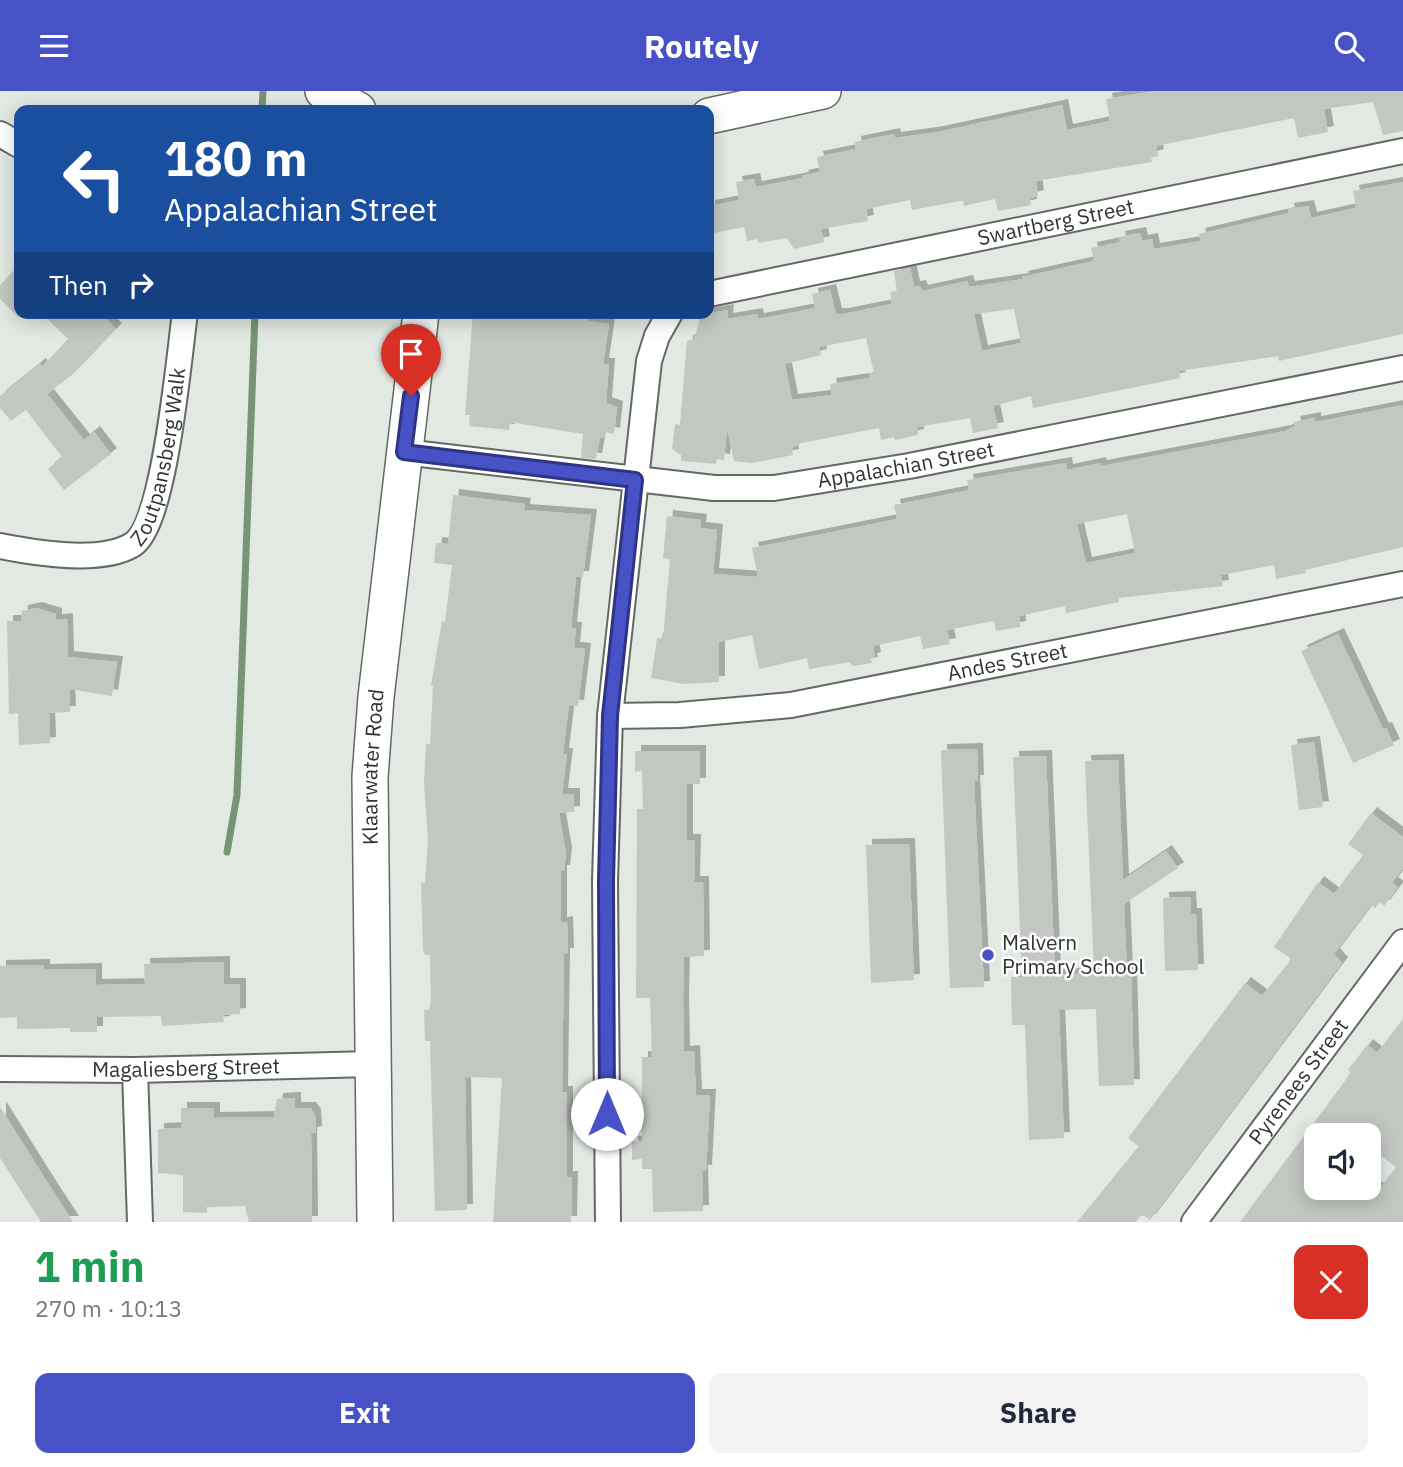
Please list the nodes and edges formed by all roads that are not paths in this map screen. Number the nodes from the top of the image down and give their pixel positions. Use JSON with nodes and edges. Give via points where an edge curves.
{"nodes":[{"id":1,"x":323,"y":91,"type":"edge"},
{"id":2,"x":823,"y":91,"type":"edge"},
{"id":3,"x":349,"y":105,"type":"edge"},
{"id":4,"x":714,"y":115,"type":"edge"},
{"id":5,"x":1403,"y":151,"type":"edge"},
{"id":6,"x":714,"y":293,"type":"edge"},
{"id":7,"x":184,"y":319,"type":"edge"},
{"id":8,"x":421,"y":319,"type":"edge"},
{"id":9,"x":667,"y":319,"type":"edge"},
{"id":10,"x":1403,"y":368,"type":"edge"},
{"id":11,"x":404,"y":452,"type":"junction"},
{"id":12,"x":635,"y":480,"type":"junction"},
{"id":13,"x":0,"y":546,"type":"edge"},
{"id":14,"x":1403,"y":584,"type":"edge"},
{"id":15,"x":610,"y":716,"type":"junction"},
{"id":16,"x":1403,"y":942,"type":"edge"},
{"id":17,"x":372,"y":1064,"type":"junction"},
{"id":18,"x":0,"y":1069,"type":"edge"},
{"id":19,"x":135,"y":1070,"type":"junction"},
{"id":20,"x":140,"y":1222,"type":"edge"},
{"id":21,"x":375,"y":1222,"type":"edge"},
{"id":22,"x":608,"y":1222,"type":"edge"},
{"id":23,"x":1194,"y":1222,"type":"edge"}],
"edges":[{"from":1,"to":3,"type":"street"},
{"from":2,"to":4,"type":"street"},
{"from":5,"to":6,"type":"street","name":"Swartberg Street"},
{"from":7,"to":13,"type":"street","name":"Zoutpansberg Walk","via":[[166,446],[146,533],[133,545],[93,554]]},
{"from":8,"to":11,"type":"street","name":"Klaarwater Road"},
{"from":9,"to":12,"type":"street","via":[[649,361]]},
{"from":10,"to":12,"type":"street","name":"Appalachian Street","via":[[828,481],[774,488],[714,488]]},
{"from":11,"to":12,"type":"street","name":"Appalachian Street"},
{"from":11,"to":17,"type":"street","name":"Klaarwater Road","via":[[370,777]]},
{"from":12,"to":15,"type":"street"},
{"from":14,"to":15,"type":"street","name":"Andes Street","via":[[791,705]]},
{"from":15,"to":22,"type":"street"},
{"from":16,"to":23,"type":"street","name":"Pyrenees Street"},
{"from":17,"to":19,"type":"street","name":"Magaliesberg Street"},
{"from":17,"to":21,"type":"street","name":"Klaarwater Road"},
{"from":18,"to":19,"type":"street","name":"Magaliesberg Street"},
{"from":19,"to":20,"type":"street"}]}
